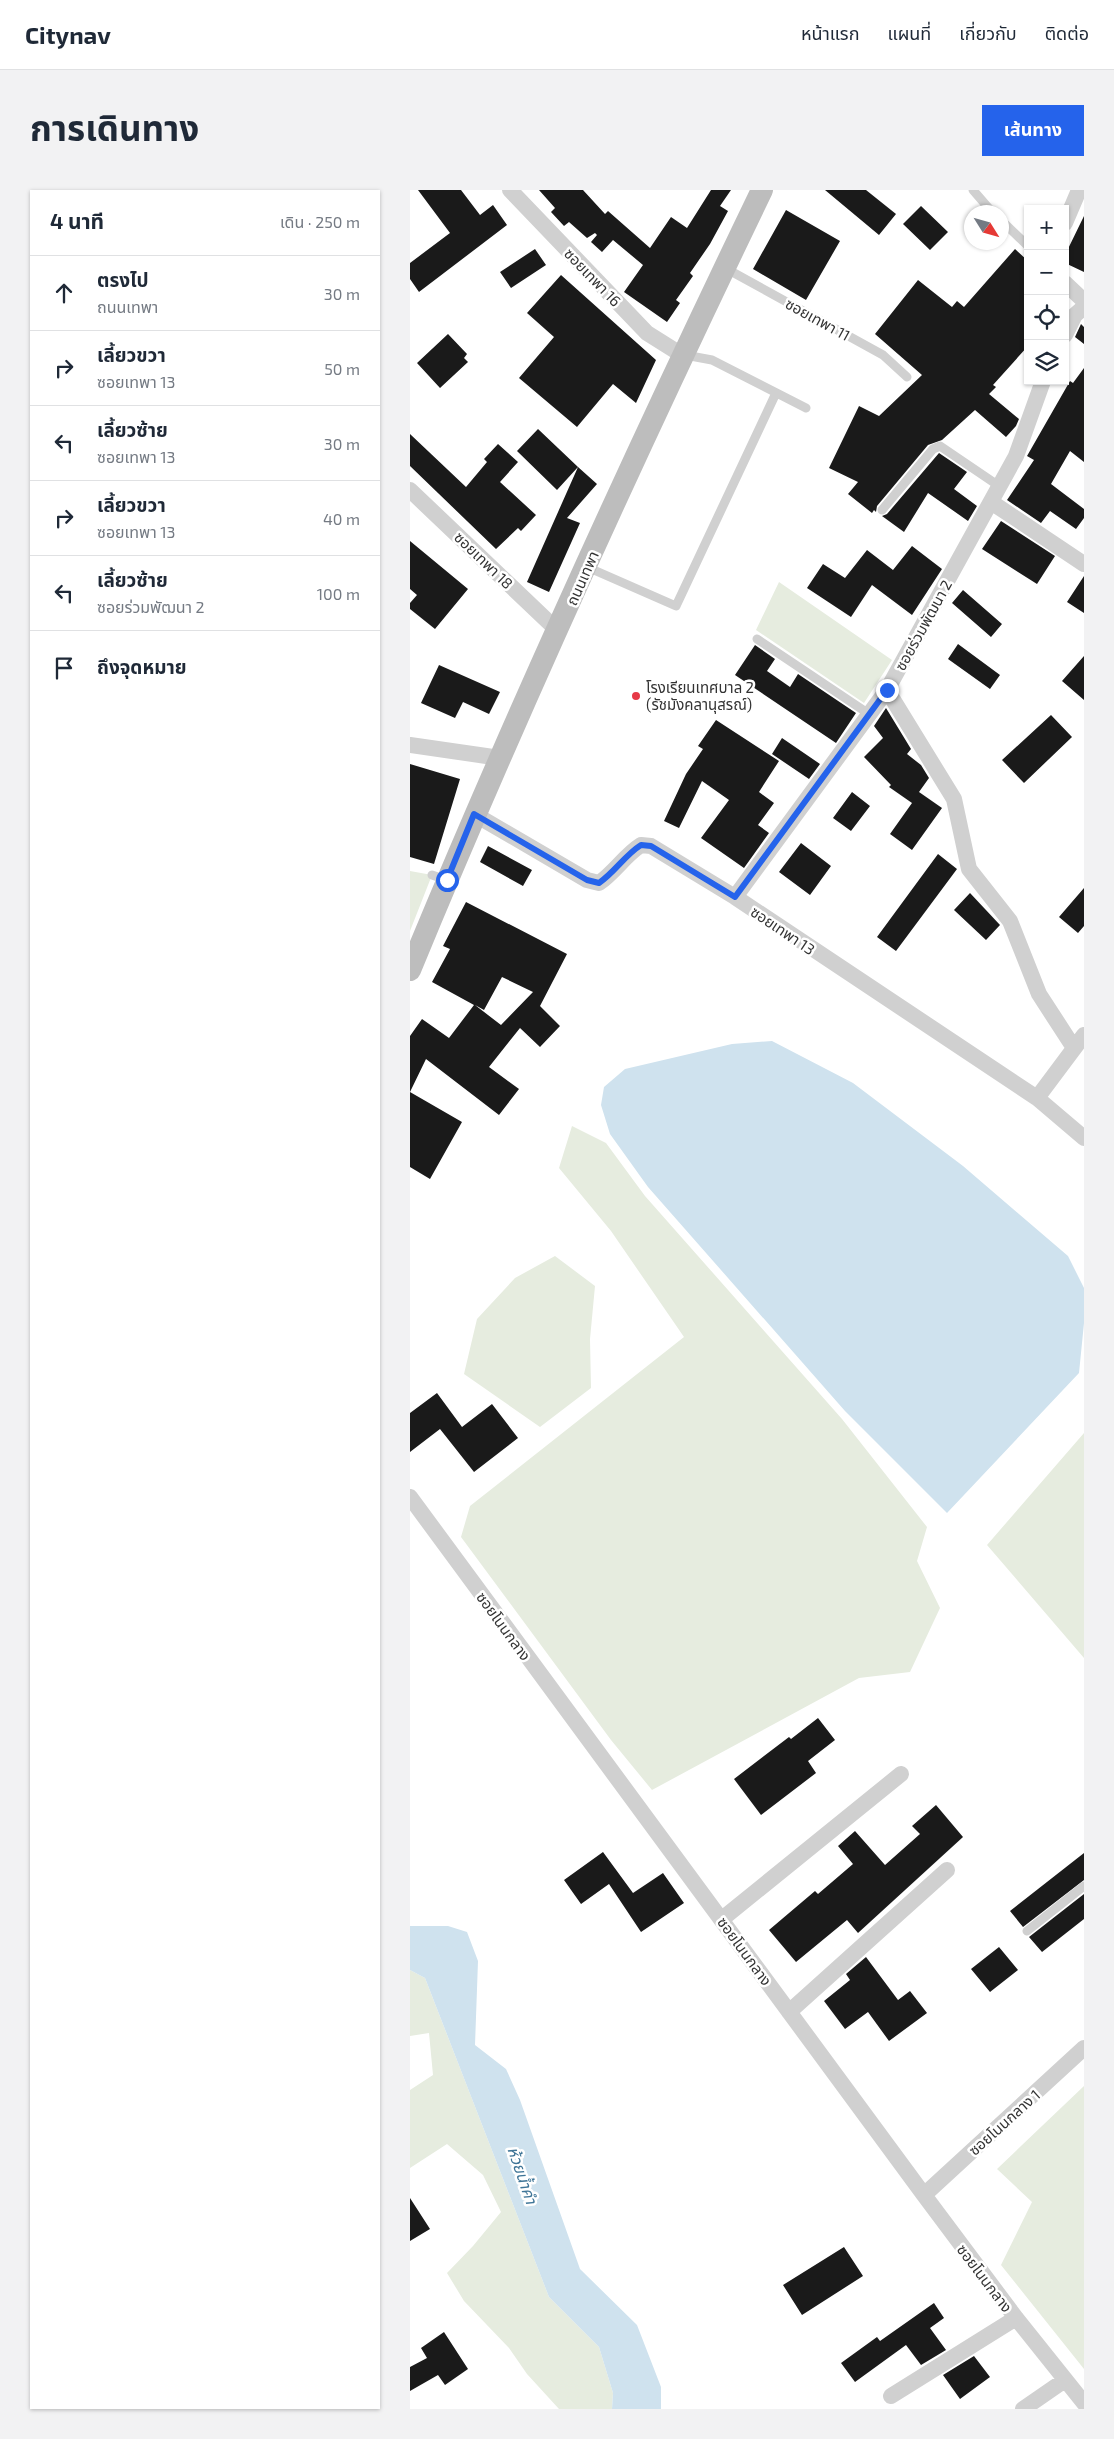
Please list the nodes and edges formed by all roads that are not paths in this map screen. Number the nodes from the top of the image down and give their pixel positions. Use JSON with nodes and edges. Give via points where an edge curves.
{"nodes":[{"id":1,"x":510,"y":190,"type":"edge"},
{"id":2,"x":762,"y":190,"type":"edge"},
{"id":3,"x":973,"y":190,"type":"edge"},
{"id":4,"x":1079,"y":190,"type":"edge"},
{"id":5,"x":986,"y":205,"type":"edge"},
{"id":6,"x":1069,"y":214,"type":"edge"},
{"id":7,"x":1009,"y":228,"type":"edge"},
{"id":8,"x":1024,"y":242,"type":"edge"},
{"id":9,"x":724,"y":268,"type":"junction"},
{"id":10,"x":1069,"y":287,"type":"edge"},
{"id":11,"x":1084,"y":301,"type":"edge"},
{"id":12,"x":1084,"y":306,"type":"edge"},
{"id":13,"x":1069,"y":327,"type":"edge"},
{"id":14,"x":682,"y":355,"type":"junction"},
{"id":15,"x":907,"y":377,"type":"dead end"},
{"id":16,"x":1042,"y":385,"type":"edge"},
{"id":17,"x":776,"y":393,"type":"junction"},
{"id":18,"x":806,"y":408,"type":"dead end"},
{"id":19,"x":999,"y":486,"type":"junction"},
{"id":20,"x":411,"y":492,"type":"edge"},
{"id":21,"x":991,"y":502,"type":"junction"},
{"id":22,"x":882,"y":510,"type":"dead end"},
{"id":23,"x":1084,"y":564,"type":"edge"},
{"id":24,"x":586,"y":567,"type":"junction"},
{"id":25,"x":558,"y":631,"type":"junction"},
{"id":26,"x":757,"y":639,"type":"dead end"},
{"id":27,"x":887,"y":690,"type":"junction"},
{"id":28,"x":869,"y":714,"type":"junction"},
{"id":29,"x":410,"y":745,"type":"edge"},
{"id":30,"x":500,"y":758,"type":"junction"},
{"id":31,"x":474,"y":814,"type":"junction"},
{"id":32,"x":735,"y":897,"type":"junction"},
{"id":33,"x":410,"y":970,"type":"edge"},
{"id":34,"x":1084,"y":1035,"type":"edge"},
{"id":35,"x":1074,"y":1048,"type":"junction"},
{"id":36,"x":1037,"y":1098,"type":"junction"},
{"id":37,"x":1084,"y":1138,"type":"edge"},
{"id":38,"x":410,"y":1497,"type":"edge"},
{"id":39,"x":901,"y":1774,"type":"dead end"},
{"id":40,"x":947,"y":1870,"type":"dead end"},
{"id":41,"x":1084,"y":1886,"type":"edge"},
{"id":42,"x":722,"y":1919,"type":"junction"},
{"id":43,"x":1027,"y":1931,"type":"dead end"},
{"id":44,"x":789,"y":2012,"type":"junction"},
{"id":45,"x":1084,"y":2048,"type":"edge"},
{"id":46,"x":924,"y":2195,"type":"junction"},
{"id":47,"x":1016,"y":2318,"type":"junction"},
{"id":48,"x":1065,"y":2380,"type":"junction"},
{"id":49,"x":891,"y":2396,"type":"dead end"},
{"id":50,"x":1084,"y":2403,"type":"edge"},
{"id":51,"x":1022,"y":2409,"type":"edge"}],
"edges":[{"from":1,"to":14,"type":"street","name":"ซอยเทพา 16","via":[[647,333]]},
{"from":2,"to":9,"type":"street","name":"ถนนเทพา"},
{"from":3,"to":5,"type":"lane"},
{"from":4,"to":6,"type":"street"},
{"from":7,"to":8,"type":"lane"},
{"from":9,"to":14,"type":"street","name":"ถนนเทพา"},
{"from":9,"to":15,"type":"lane","name":"ซอยเทพา 11","via":[[883,355]]},
{"from":10,"to":11,"type":"street"},
{"from":12,"to":13,"type":"street"},
{"from":14,"to":17,"type":"lane","via":[[712,360]]},
{"from":14,"to":24,"type":"street","name":"ถนนเทพา"},
{"from":16,"to":19,"type":"street","name":"ซอยร่วมพัฒนา 2","via":[[1016,456]]},
{"from":17,"to":18,"type":"lane"},
{"from":17,"to":24,"type":"lane","via":[[676,606]]},
{"from":19,"to":21,"type":"street","name":"ซอยร่วมพัฒนา 2"},
{"from":19,"to":22,"type":"lane","via":[[940,446],[933,449]]},
{"from":20,"to":25,"type":"street","name":"ซอยเทพา 18"},
{"from":21,"to":23,"type":"street"},
{"from":21,"to":27,"type":"street","name":"ซอยร่วมพัฒนา 2"},
{"from":24,"to":25,"type":"street","name":"ถนนเทพา"},
{"from":25,"to":30,"type":"street","name":"ถนนเทพา"},
{"from":26,"to":28,"type":"lane"},
{"from":27,"to":28,"type":"street","name":"ซอยร่วมพัฒนา 2"},
{"from":27,"to":35,"type":"street","via":[[954,799],[969,869],[1010,921],[1039,994]]},
{"from":28,"to":32,"type":"street","name":"ซอยร่วมพัฒนา 2"},
{"from":29,"to":30,"type":"street"},
{"from":30,"to":31,"type":"street","name":"ถนนเทพา"},
{"from":31,"to":32,"type":"street","name":"ซอยเทพา 13","via":[[587,880],[599,883],[632,851],[641,845],[651,846]]},
{"from":31,"to":33,"type":"street","name":"ถนนเทพา","via":[[439,878]]},
{"from":32,"to":36,"type":"street","name":"ซอยเทพา 13"},
{"from":34,"to":35,"type":"street"},
{"from":35,"to":36,"type":"street"},
{"from":36,"to":37,"type":"street","name":"ซอยเทพา 13"},
{"from":38,"to":42,"type":"street","name":"ซอยโนนกลาง"},
{"from":39,"to":42,"type":"street"},
{"from":40,"to":44,"type":"street"},
{"from":41,"to":43,"type":"lane"},
{"from":42,"to":44,"type":"street","name":"ซอยโนนกลาง"},
{"from":44,"to":46,"type":"street","name":"ซอยโนนกลาง"},
{"from":45,"to":46,"type":"street","name":"ซอยโนนกลาง 1"},
{"from":46,"to":47,"type":"street","name":"ซอยโนนกลาง"},
{"from":47,"to":48,"type":"street","name":"ซอยโนนกลาง"},
{"from":47,"to":49,"type":"street"},
{"from":48,"to":50,"type":"street","name":"ซอยโนนกลาง"},
{"from":48,"to":51,"type":"street"}]}
